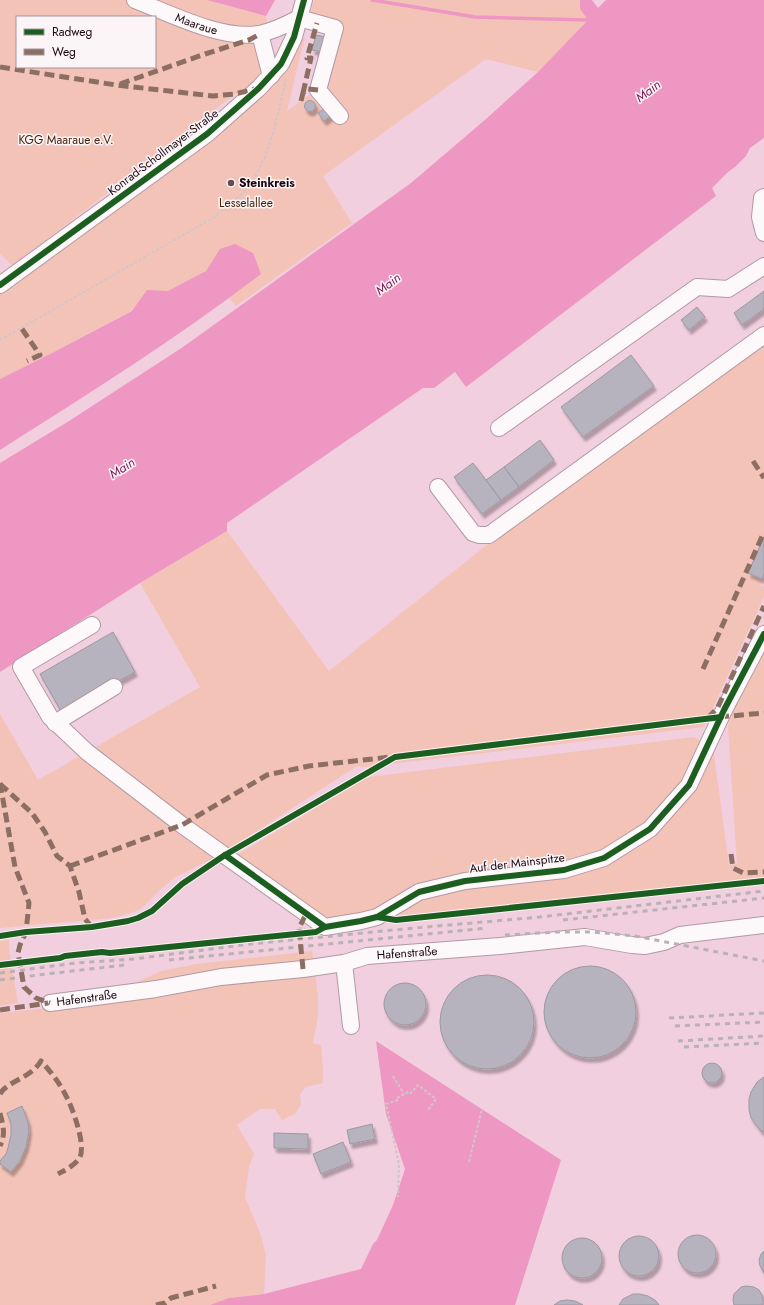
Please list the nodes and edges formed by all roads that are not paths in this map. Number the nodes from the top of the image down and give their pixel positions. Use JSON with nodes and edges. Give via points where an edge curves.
{"nodes":[{"id":1,"x":135,"y":0,"type":"edge"},
{"id":2,"x":302,"y":8,"type":"edge"},
{"id":3,"x":260,"y":34,"type":"junction"},
{"id":4,"x":271,"y":76,"type":"junction"},
{"id":5,"x":340,"y":116,"type":"dead end"},
{"id":6,"x":764,"y":197,"type":"edge"},
{"id":7,"x":764,"y":233,"type":"edge"},
{"id":8,"x":764,"y":266,"type":"edge"},
{"id":9,"x":0,"y":285,"type":"edge"},
{"id":10,"x":764,"y":335,"type":"edge"},
{"id":11,"x":499,"y":428,"type":"dead end"},
{"id":12,"x":438,"y":487,"type":"dead end"},
{"id":13,"x":92,"y":625,"type":"dead end"},
{"id":14,"x":764,"y":634,"type":"edge"},
{"id":15,"x":114,"y":687,"type":"dead end"},
{"id":16,"x":55,"y":722,"type":"junction"},
{"id":17,"x":764,"y":925,"type":"edge"},
{"id":18,"x":344,"y":963,"type":"junction"},
{"id":19,"x":50,"y":1003,"type":"dead end"},
{"id":20,"x":351,"y":1026,"type":"dead end"}],
"edges":[{"from":1,"to":3,"type":"street","name":"Maaraue","via":[[216,31],[237,35]]},
{"from":2,"to":3,"type":"street","name":"Maaraue","via":[[282,27]]},
{"from":2,"to":4,"type":"street","name":"Konrad-Schollmayer-Straße","via":[[289,49]]},
{"from":2,"to":5,"type":"street","via":[[335,28],[318,90]]},
{"from":3,"to":4,"type":"street"},
{"from":4,"to":9,"type":"street","name":"Konrad-Schollmayer-Straße","via":[[207,134]]},
{"from":6,"to":7,"type":"street","via":[[760,218]]},
{"from":8,"to":11,"type":"street","via":[[728,289],[697,287]]},
{"from":10,"to":12,"type":"street","via":[[489,534],[473,533]]},
{"from":13,"to":16,"type":"street","via":[[21,667]]},
{"from":14,"to":16,"type":"street","name":"Auf der Mainspitze","via":[[724,710],[689,785],[650,829],[604,858],[564,870],[465,881],[427,890],[393,906],[377,917],[325,927],[182,825],[87,752]]},
{"from":15,"to":16,"type":"street"},
{"from":17,"to":18,"type":"street","name":"Hafenstraße","via":[[680,935],[645,946],[585,937],[471,949],[367,956]]},
{"from":18,"to":19,"type":"street","name":"Hafenstraße","via":[[221,977],[156,989]]},
{"from":18,"to":20,"type":"street"}]}
